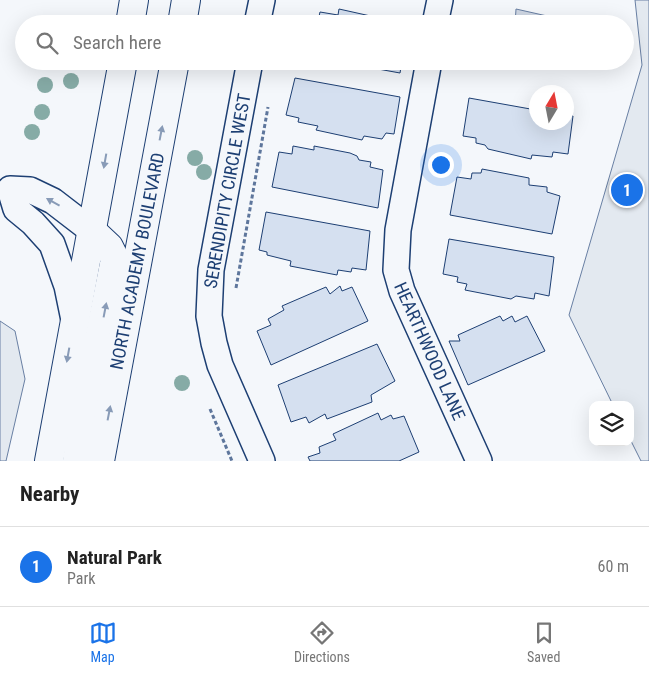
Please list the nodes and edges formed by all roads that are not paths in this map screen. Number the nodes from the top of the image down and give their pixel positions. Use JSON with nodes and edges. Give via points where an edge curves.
{"nodes":[{"id":1,"x":134,"y":0,"type":"edge"},
{"id":2,"x":186,"y":0,"type":"edge"},
{"id":3,"x":262,"y":0,"type":"edge"},
{"id":4,"x":440,"y":0,"type":"edge"},
{"id":5,"x":132,"y":15,"type":"edge"},
{"id":6,"x":184,"y":15,"type":"edge"},
{"id":7,"x":259,"y":15,"type":"edge"},
{"id":8,"x":437,"y":15,"type":"edge"},
{"id":9,"x":121,"y":70,"type":"edge"},
{"id":10,"x":173,"y":70,"type":"edge"},
{"id":11,"x":248,"y":70,"type":"edge"},
{"id":12,"x":427,"y":70,"type":"edge"},
{"id":13,"x":92,"y":230,"type":"junction"},
{"id":14,"x":74,"y":320,"type":"junction"},
{"id":15,"x":49,"y":461,"type":"edge"},
{"id":16,"x":77,"y":461,"type":"edge"},
{"id":17,"x":100,"y":461,"type":"edge"},
{"id":18,"x":262,"y":461,"type":"edge"},
{"id":19,"x":479,"y":461,"type":"edge"}],
"edges":[{"from":1,"to":5,"type":"main road"},
{"from":2,"to":6,"type":"main road"},
{"from":3,"to":7,"type":"street"},
{"from":4,"to":8,"type":"street"},
{"from":9,"to":13,"type":"main road","one_way":true},
{"from":17,"to":10,"type":"main road","name":"NORTH ACADEMY BOULEVARD","one_way":true},
{"from":11,"to":18,"type":"street","name":"SERENDIPITY CIRCLE WEST","via":[[211,270],[209,316],[220,364]]},
{"from":12,"to":19,"type":"street","name":"HEARTHWOOD LANE","via":[[398,230],[396,270],[402,291]]},
{"from":13,"to":14,"type":"main road"},
{"from":13,"to":14,"type":"street","one_way":true,"via":[[53,201],[30,190],[10,189],[16,208],[52,244],[67,286]]},
{"from":16,"to":13,"type":"main road","one_way":true,"via":[[115,260],[109,246]]},
{"from":14,"to":15,"type":"main road","one_way":true}]}
